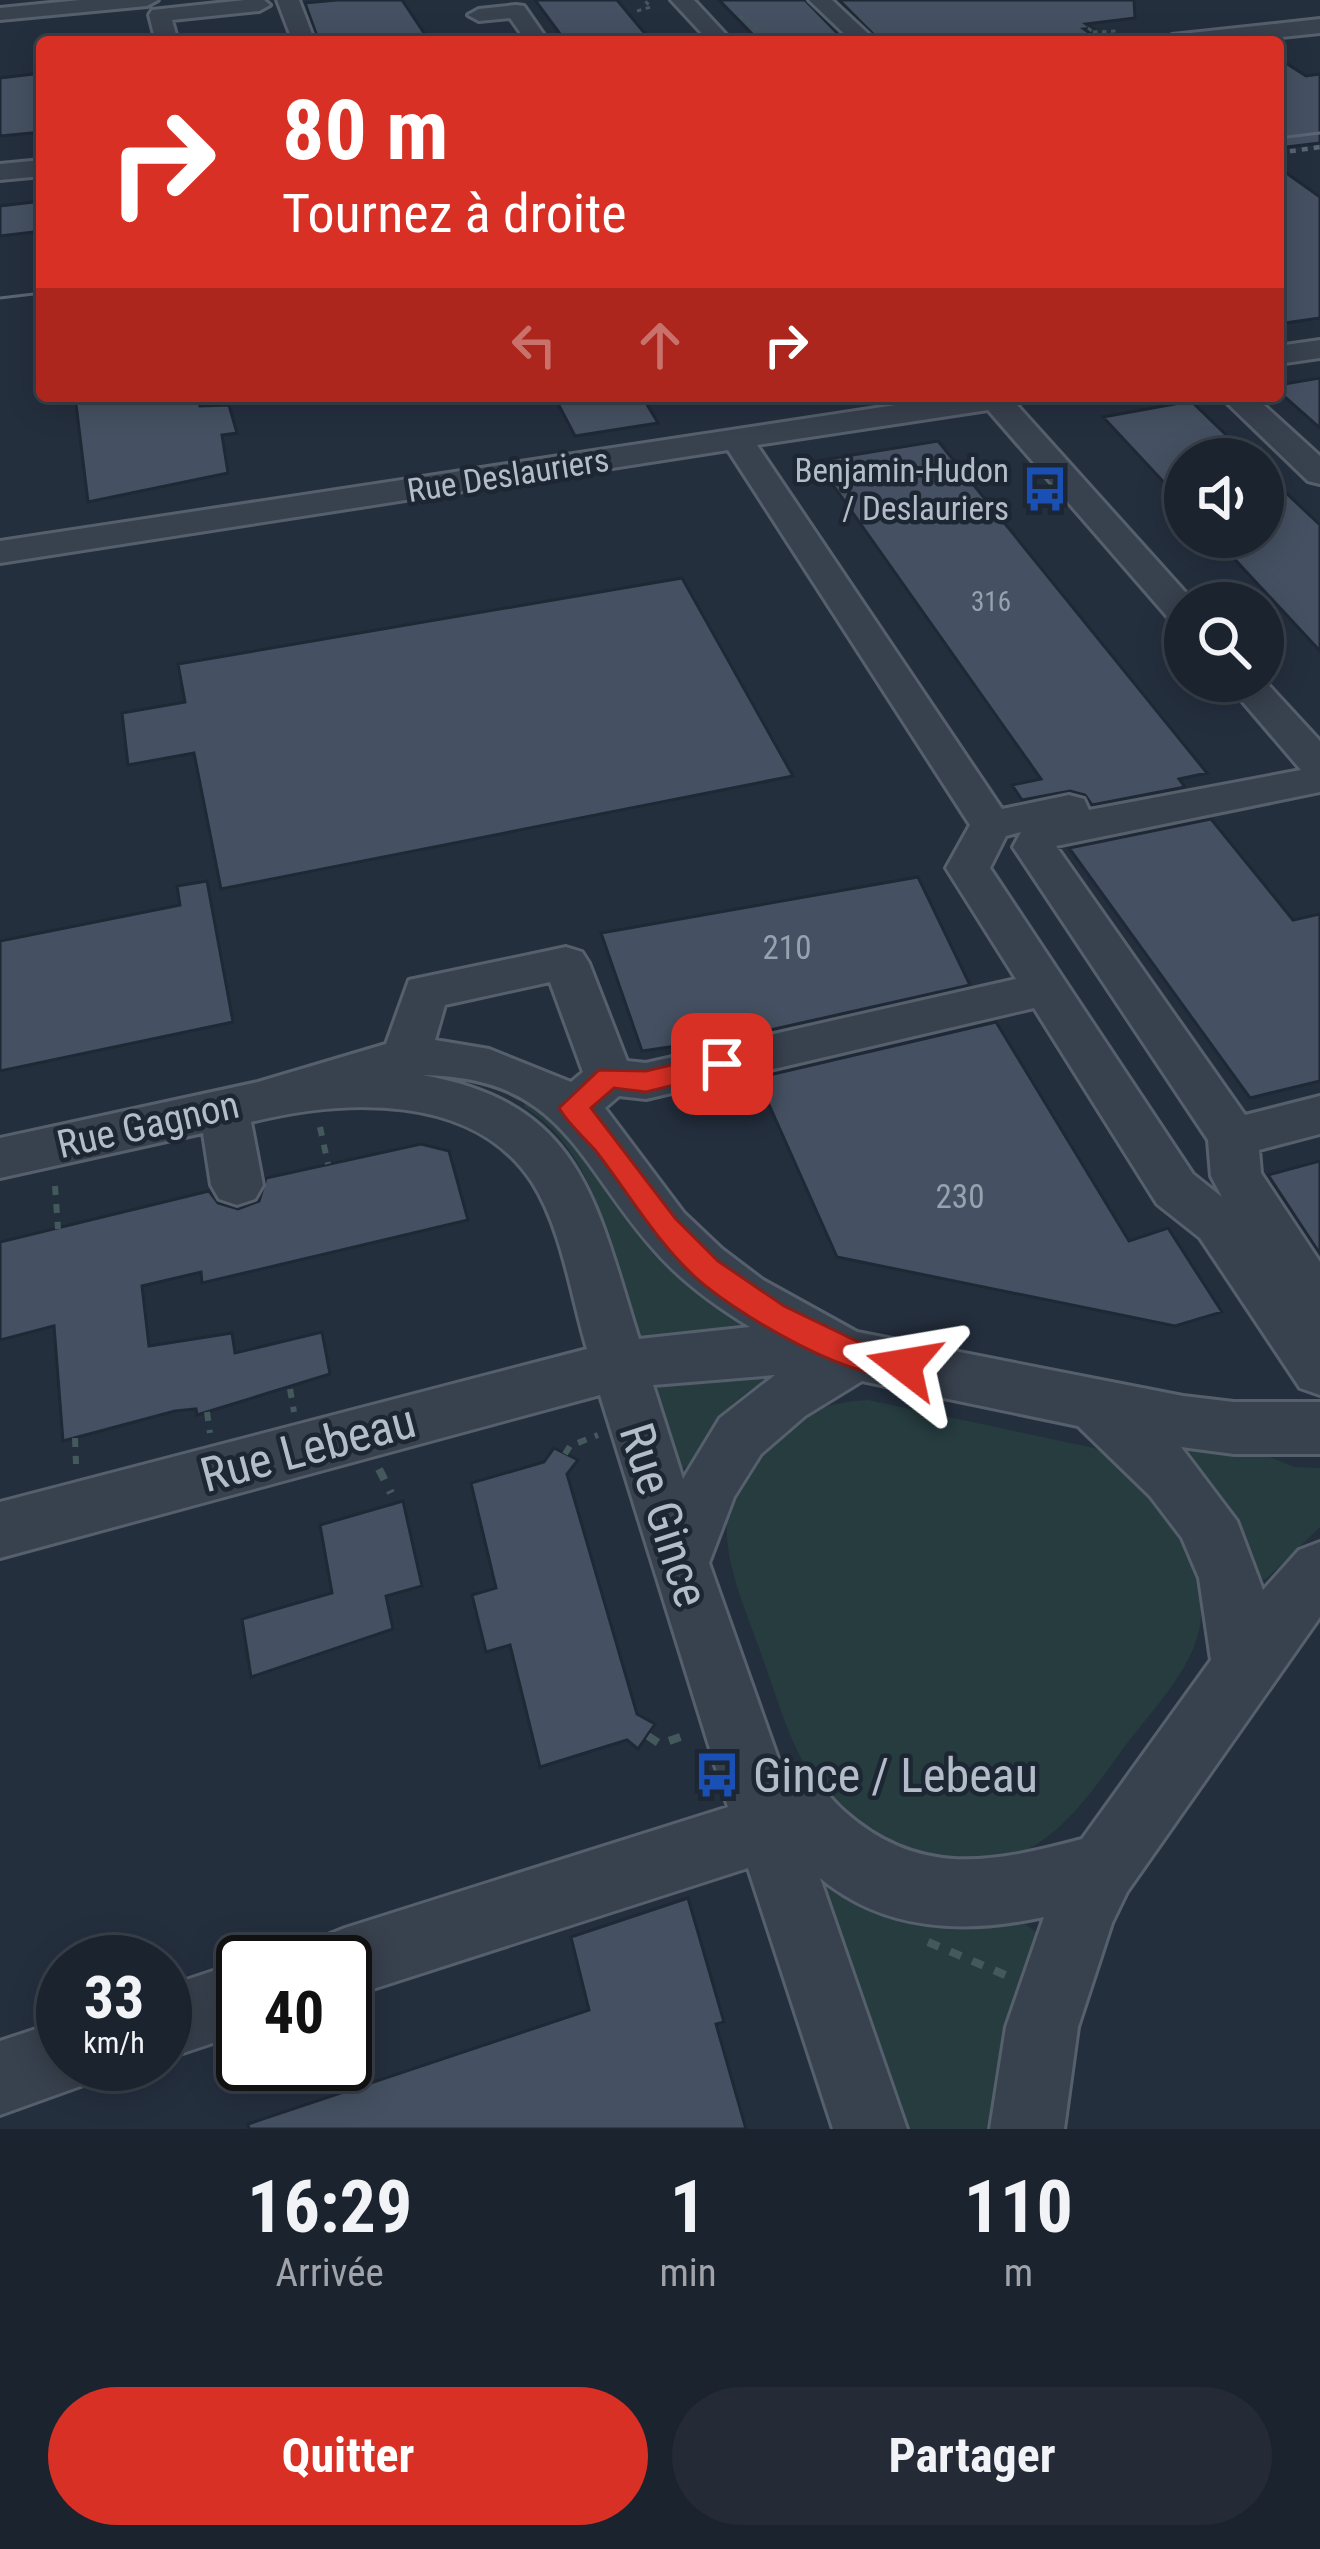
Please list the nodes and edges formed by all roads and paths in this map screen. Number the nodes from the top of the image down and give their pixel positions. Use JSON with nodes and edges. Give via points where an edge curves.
{"nodes":[{"id":1,"x":147,"y":0,"type":"edge"},
{"id":2,"x":288,"y":0,"type":"edge"},
{"id":3,"x":644,"y":0,"type":"edge"},
{"id":4,"x":682,"y":0,"type":"edge"},
{"id":5,"x":820,"y":0,"type":"edge"},
{"id":6,"x":259,"y":5,"type":"dead end"},
{"id":7,"x":474,"y":8,"type":"edge"},
{"id":8,"x":637,"y":10,"type":"dead end"},
{"id":9,"x":0,"y":14,"type":"edge"},
{"id":10,"x":740,"y":16,"type":"dead end"},
{"id":11,"x":1320,"y":26,"type":"edge"},
{"id":12,"x":757,"y":30,"type":"dead end"},
{"id":13,"x":1117,"y":32,"type":"dead end"},
{"id":14,"x":493,"y":35,"type":"dead end"},
{"id":15,"x":165,"y":36,"type":"edge"},
{"id":16,"x":302,"y":36,"type":"edge"},
{"id":17,"x":534,"y":36,"type":"edge"},
{"id":18,"x":716,"y":36,"type":"edge"},
{"id":19,"x":859,"y":36,"type":"edge"},
{"id":20,"x":1099,"y":36,"type":"edge"},
{"id":21,"x":1228,"y":36,"type":"edge"},
{"id":22,"x":36,"y":168,"type":"edge"},
{"id":23,"x":0,"y":172,"type":"edge"},
{"id":24,"x":1320,"y":349,"type":"edge"},
{"id":25,"x":1284,"y":354,"type":"edge"},
{"id":26,"x":979,"y":402,"type":"edge"},
{"id":27,"x":1008,"y":402,"type":"edge"},
{"id":28,"x":1242,"y":402,"type":"edge"},
{"id":29,"x":737,"y":439,"type":"junction"},
{"id":30,"x":1320,"y":474,"type":"edge"},
{"id":31,"x":0,"y":552,"type":"edge"},
{"id":32,"x":1164,"y":589,"type":"edge"},
{"id":33,"x":1262,"y":702,"type":"edge"},
{"id":34,"x":1318,"y":765,"type":"edge"},
{"id":35,"x":1226,"y":776,"type":"dead end"},
{"id":36,"x":991,"y":825,"type":"junction"},
{"id":37,"x":1046,"y":989,"type":"junction"},
{"id":38,"x":406,"y":1058,"type":"junction"},
{"id":39,"x":591,"y":1092,"type":"junction"},
{"id":40,"x":224,"y":1108,"type":"junction"},
{"id":41,"x":308,"y":1109,"type":"junction"},
{"id":42,"x":1320,"y":1115,"type":"edge"},
{"id":43,"x":1233,"y":1137,"type":"junction"},
{"id":44,"x":0,"y":1158,"type":"edge"},
{"id":45,"x":328,"y":1165,"type":"dead end"},
{"id":46,"x":237,"y":1185,"type":"dead end"},
{"id":47,"x":56,"y":1186,"type":"dead end"},
{"id":48,"x":58,"y":1228,"type":"dead end"},
{"id":49,"x":1320,"y":1308,"type":"edge"},
{"id":50,"x":857,"y":1355,"type":"junction"},
{"id":51,"x":616,"y":1366,"type":"junction"},
{"id":52,"x":1320,"y":1371,"type":"edge"},
{"id":53,"x":1092,"y":1402,"type":"junction"},
{"id":54,"x":1320,"y":1428,"type":"edge"},
{"id":55,"x":610,"y":1431,"type":"dead end"},
{"id":56,"x":75,"y":1438,"type":"dead end"},
{"id":57,"x":566,"y":1454,"type":"dead end"},
{"id":58,"x":375,"y":1460,"type":"dead end"},
{"id":59,"x":77,"y":1478,"type":"dead end"},
{"id":60,"x":391,"y":1493,"type":"dead end"},
{"id":61,"x":0,"y":1530,"type":"edge"},
{"id":62,"x":679,"y":1563,"type":"junction"},
{"id":63,"x":1320,"y":1571,"type":"edge"},
{"id":64,"x":1244,"y":1668,"type":"junction"},
{"id":65,"x":648,"y":1736,"type":"dead end"},
{"id":66,"x":720,"y":1736,"type":"junction"},
{"id":67,"x":784,"y":1822,"type":"junction"},
{"id":68,"x":1103,"y":1868,"type":"junction"},
{"id":69,"x":372,"y":1954,"type":"edge"},
{"id":70,"x":36,"y":2066,"type":"edge"},
{"id":71,"x":0,"y":2078,"type":"edge"},
{"id":72,"x":870,"y":2129,"type":"edge"},
{"id":73,"x":1028,"y":2129,"type":"edge"}],
"edges":[{"from":1,"to":9,"type":"street"},
{"from":2,"to":16,"type":"street"},
{"from":3,"to":8,"type":"path","via":[[650,7]]},
{"from":4,"to":18,"type":"street"},
{"from":5,"to":19,"type":"street"},
{"from":6,"to":15,"type":"street","via":[[160,15]]},
{"from":7,"to":14,"type":"street"},
{"from":7,"to":17,"type":"street","via":[[516,11]]},
{"from":10,"to":12,"type":"path"},
{"from":11,"to":21,"type":"street"},
{"from":13,"to":20,"type":"path","via":[[1091,30]]},
{"from":22,"to":23,"type":"street"},
{"from":24,"to":25,"type":"street"},
{"from":26,"to":29,"type":"street","name":"Rue Deslauriers"},
{"from":27,"to":32,"type":"street"},
{"from":28,"to":30,"type":"street"},
{"from":29,"to":31,"type":"street","name":"Rue Deslauriers"},
{"from":29,"to":36,"type":"street"},
{"from":33,"to":34,"type":"street"},
{"from":34,"to":43,"type":"street","via":[[1052,831],[1035,843]]},
{"from":35,"to":36,"type":"street"},
{"from":36,"to":37,"type":"street","via":[[968,868]]},
{"from":37,"to":39,"type":"street"},
{"from":37,"to":52,"type":"street","via":[[1175,1189],[1218,1223]]},
{"from":38,"to":39,"type":"street","via":[[440,1058],[535,1086]]},
{"from":38,"to":39,"type":"street","via":[[425,992],[566,963]]},
{"from":38,"to":41,"type":"street"},
{"from":39,"to":50,"type":"street","via":[[605,1143],[707,1270],[773,1315]]},
{"from":40,"to":41,"type":"street","name":"Rue Gagnon"},
{"from":40,"to":44,"type":"street","name":"Rue Gagnon"},
{"from":40,"to":46,"type":"street"},
{"from":41,"to":45,"type":"path"},
{"from":41,"to":51,"type":"street","name":"Rue Gince","via":[[407,1089],[478,1108],[524,1135],[564,1188]]},
{"from":42,"to":43,"type":"street"},
{"from":43,"to":49,"type":"street","via":[[1236,1176]]},
{"from":47,"to":48,"type":"path"},
{"from":50,"to":51,"type":"street","name":"Rue Lebeau","via":[[763,1350]]},
{"from":50,"to":53,"type":"street"},
{"from":50,"to":62,"type":"street","via":[[778,1400],[737,1435],[704,1491]]},
{"from":51,"to":61,"type":"street","name":"Rue Lebeau"},
{"from":51,"to":62,"type":"street","name":"Rue Gince"},
{"from":53,"to":54,"type":"street","via":[[1234,1428]]},
{"from":53,"to":64,"type":"street","via":[[1169,1475],[1205,1522],[1226,1566]]},
{"from":55,"to":57,"type":"path"},
{"from":56,"to":59,"type":"path"},
{"from":58,"to":60,"type":"path"},
{"from":62,"to":66,"type":"street","name":"Rue Gince"},
{"from":63,"to":64,"type":"street"},
{"from":64,"to":68,"type":"street"},
{"from":65,"to":66,"type":"path","via":[[659,1744]]},
{"from":66,"to":67,"type":"street","name":"Rue Gince"},
{"from":67,"to":68,"type":"street","via":[[919,1892],[982,1897]]},
{"from":67,"to":69,"type":"street"},
{"from":67,"to":72,"type":"street","name":"Rue Gince"},
{"from":68,"to":73,"type":"street","via":[[1068,1939],[1045,2016]]},
{"from":70,"to":71,"type":"street"}]}
